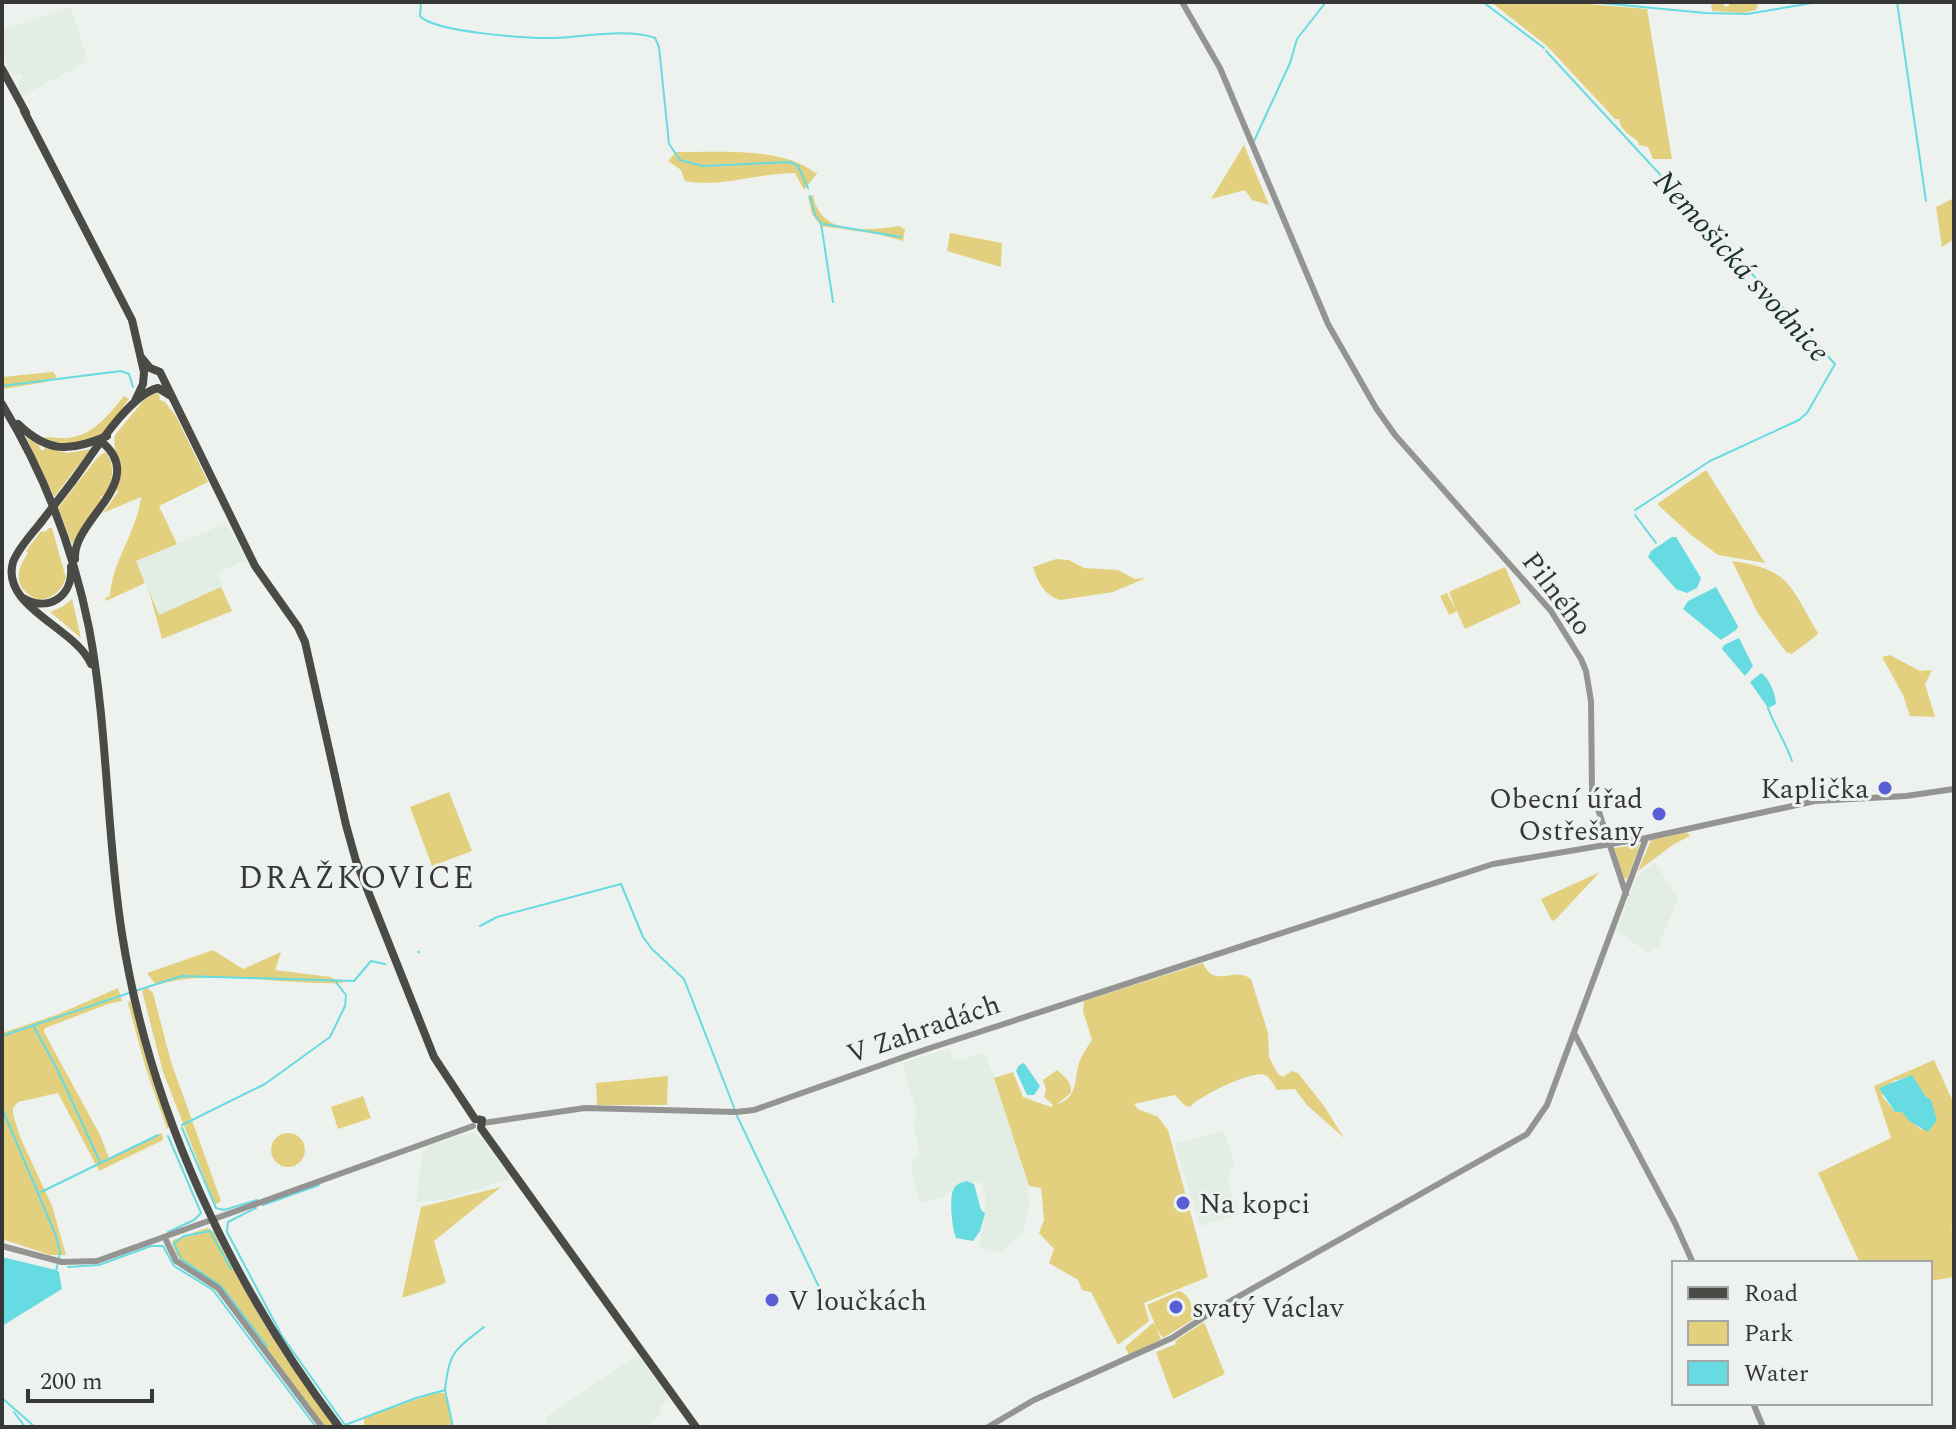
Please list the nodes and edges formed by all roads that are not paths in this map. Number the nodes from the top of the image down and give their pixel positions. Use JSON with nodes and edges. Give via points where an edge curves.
{"nodes":[{"id":1,"x":1182,"y":2,"type":"edge"},
{"id":2,"x":2,"y":69,"type":"edge"},
{"id":3,"x":24,"y":111,"type":"junction"},
{"id":4,"x":44,"y":149,"type":"junction"},
{"id":5,"x":147,"y":370,"type":"junction"},
{"id":6,"x":153,"y":385,"type":"junction"},
{"id":7,"x":2,"y":404,"type":"edge"},
{"id":8,"x":11,"y":418,"type":"junction"},
{"id":9,"x":105,"y":439,"type":"junction"},
{"id":10,"x":69,"y":547,"type":"junction"},
{"id":11,"x":78,"y":580,"type":"junction"},
{"id":12,"x":14,"y":589,"type":"junction"},
{"id":13,"x":97,"y":685,"type":"junction"},
{"id":14,"x":1954,"y":789,"type":"edge"},
{"id":15,"x":1646,"y":838,"type":"junction"},
{"id":16,"x":1608,"y":844,"type":"junction"},
{"id":17,"x":1626,"y":894,"type":"junction"},
{"id":18,"x":1574,"y":1033,"type":"junction"},
{"id":19,"x":478,"y":1124,"type":"junction"},
{"id":20,"x":214,"y":1220,"type":"junction"},
{"id":21,"x":165,"y":1238,"type":"junction"},
{"id":22,"x":2,"y":1246,"type":"edge"},
{"id":23,"x":1692,"y":1261,"type":"edge"},
{"id":24,"x":1754,"y":1405,"type":"edge"},
{"id":25,"x":322,"y":1427,"type":"edge"},
{"id":26,"x":339,"y":1427,"type":"edge"},
{"id":27,"x":696,"y":1427,"type":"edge"},
{"id":28,"x":988,"y":1427,"type":"edge"},
{"id":29,"x":1763,"y":1427,"type":"edge"}],
"edges":[{"from":1,"to":16,"type":"street","name":"Pilného","via":[[1218,63],[1328,324],[1376,408],[1555,618],[1586,671],[1591,786]]},
{"from":2,"to":3,"type":"main road"},
{"from":3,"to":4,"type":"main road"},
{"from":3,"to":4,"type":"main road"},
{"from":4,"to":5,"type":"main road","via":[[130,316]]},
{"from":5,"to":6,"type":"main road"},
{"from":5,"to":6,"type":"main road","via":[[160,372]]},
{"from":6,"to":9,"type":"main road"},
{"from":6,"to":19,"type":"main road","via":[[171,396],[255,566],[305,642],[350,840],[437,1065]]},
{"from":7,"to":8,"type":"main road"},
{"from":8,"to":9,"type":"main road","via":[[37,440],[55,447]]},
{"from":8,"to":10,"type":"main road"},
{"from":9,"to":11,"type":"main road","via":[[114,457],[116,480],[76,544]]},
{"from":9,"to":12,"type":"main road","bridge":true,"via":[[13,563]]},
{"from":10,"to":11,"type":"main road"},
{"from":10,"to":12,"type":"main road","via":[[71,581],[59,599],[38,604]]},
{"from":11,"to":13,"type":"main road"},
{"from":12,"to":13,"type":"main road","via":[[26,605],[82,648]]},
{"from":13,"to":20,"type":"main road","via":[[115,885],[132,985],[173,1127]]},
{"from":14,"to":15,"type":"street","name":"V Zahradách","via":[[1815,801]]},
{"from":15,"to":16,"type":"street","name":"V Zahradách"},
{"from":15,"to":17,"type":"street"},
{"from":16,"to":17,"type":"street","name":"Pilného"},
{"from":16,"to":19,"type":"street","name":"V Zahradách","via":[[1485,866],[761,1108],[585,1108]]},
{"from":17,"to":18,"type":"street"},
{"from":18,"to":23,"type":"street"},
{"from":18,"to":28,"type":"street","via":[[1545,1109],[1518,1140],[1185,1331]]},
{"from":19,"to":20,"type":"street","name":"V Zahradách"},
{"from":19,"to":27,"type":"main road"},
{"from":20,"to":21,"type":"street","name":"V Zahradách"},
{"from":20,"to":26,"type":"main road","via":[[268,1324]]},
{"from":21,"to":22,"type":"street","name":"V Zahradách","via":[[104,1260],[67,1263]]},
{"from":21,"to":25,"type":"street","via":[[176,1261],[218,1288]]},
{"from":24,"to":29,"type":"street"}]}
